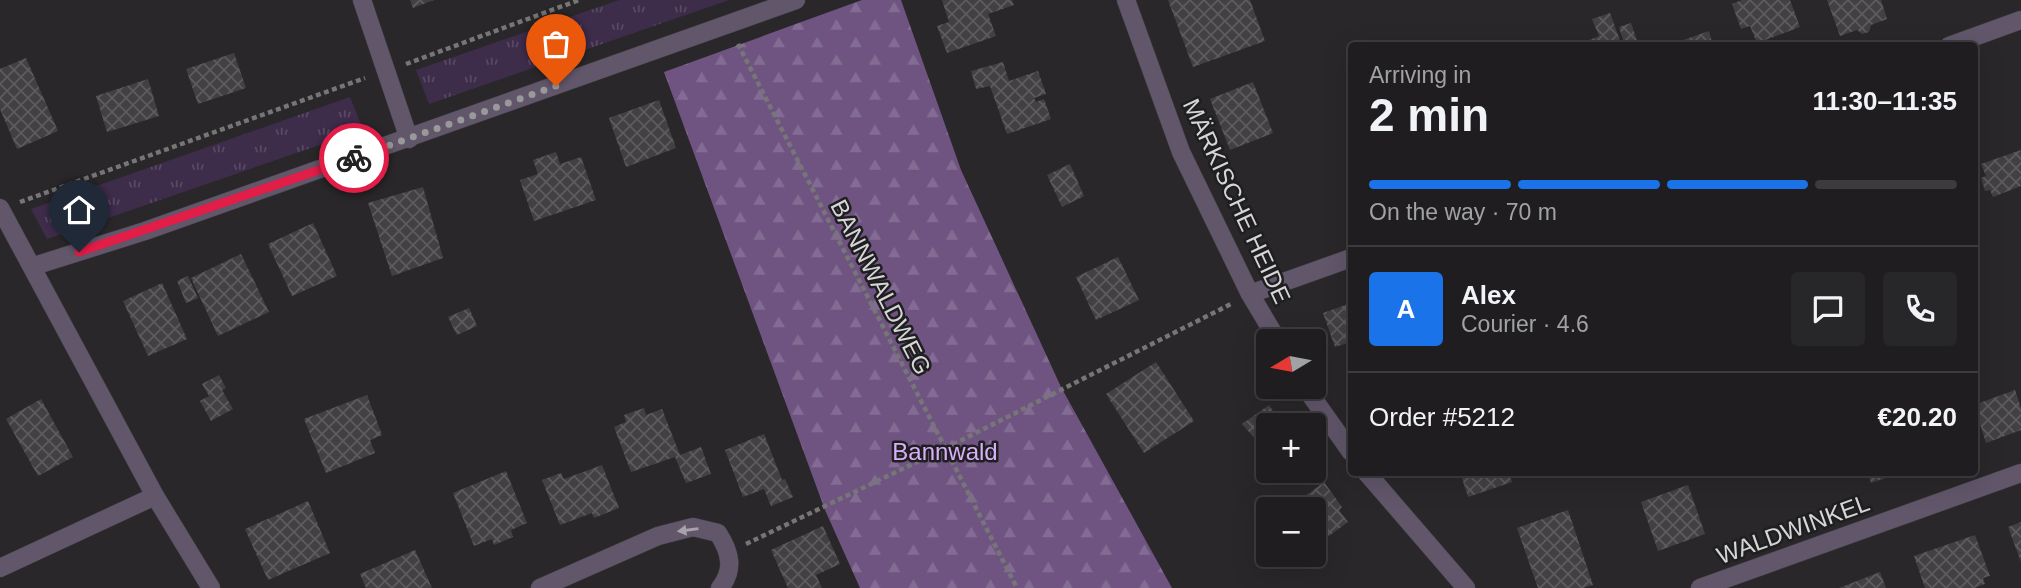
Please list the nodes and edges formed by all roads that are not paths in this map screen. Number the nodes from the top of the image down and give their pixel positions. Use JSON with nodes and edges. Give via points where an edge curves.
{"nodes":[{"id":1,"x":362,"y":0,"type":"edge"},
{"id":2,"x":796,"y":0,"type":"edge"},
{"id":3,"x":1126,"y":0,"type":"edge"},
{"id":4,"x":2021,"y":20,"type":"edge"},
{"id":5,"x":1960,"y":42,"type":"edge"},
{"id":6,"x":409,"y":139,"type":"junction"},
{"id":7,"x":0,"y":208,"type":"edge"},
{"id":8,"x":1348,"y":259,"type":"edge"},
{"id":9,"x":34,"y":266,"type":"junction"},
{"id":10,"x":1250,"y":294,"type":"junction"},
{"id":11,"x":1271,"y":329,"type":"edge"},
{"id":12,"x":1313,"y":399,"type":"edge"},
{"id":13,"x":1348,"y":448,"type":"edge"},
{"id":14,"x":2021,"y":473,"type":"edge"},
{"id":15,"x":1369,"y":476,"type":"edge"},
{"id":16,"x":155,"y":496,"type":"junction"},
{"id":17,"x":0,"y":568,"type":"edge"},
{"id":18,"x":211,"y":588,"type":"edge"},
{"id":19,"x":540,"y":588,"type":"edge"},
{"id":20,"x":720,"y":588,"type":"edge"},
{"id":21,"x":1466,"y":588,"type":"edge"},
{"id":22,"x":1699,"y":588,"type":"edge"}],
"edges":[{"from":1,"to":6,"type":"street"},
{"from":2,"to":6,"type":"street"},
{"from":3,"to":10,"type":"street","name":"MÄRKISCHE HEIDE","via":[[1181,152]]},
{"from":4,"to":5,"type":"street"},
{"from":6,"to":9,"type":"street"},
{"from":7,"to":9,"type":"street"},
{"from":8,"to":10,"type":"street"},
{"from":9,"to":16,"type":"street"},
{"from":10,"to":11,"type":"street","name":"MÄRKISCHE HEIDE"},
{"from":12,"to":13,"type":"street"},
{"from":14,"to":22,"type":"street","name":"WALDWINKEL"},
{"from":15,"to":21,"type":"street"},
{"from":16,"to":17,"type":"street"},
{"from":16,"to":18,"type":"street"},
{"from":20,"to":19,"type":"street","one_way":true,"via":[[728,577],[730,552],[718,533],[693,527],[658,536]]}]}
